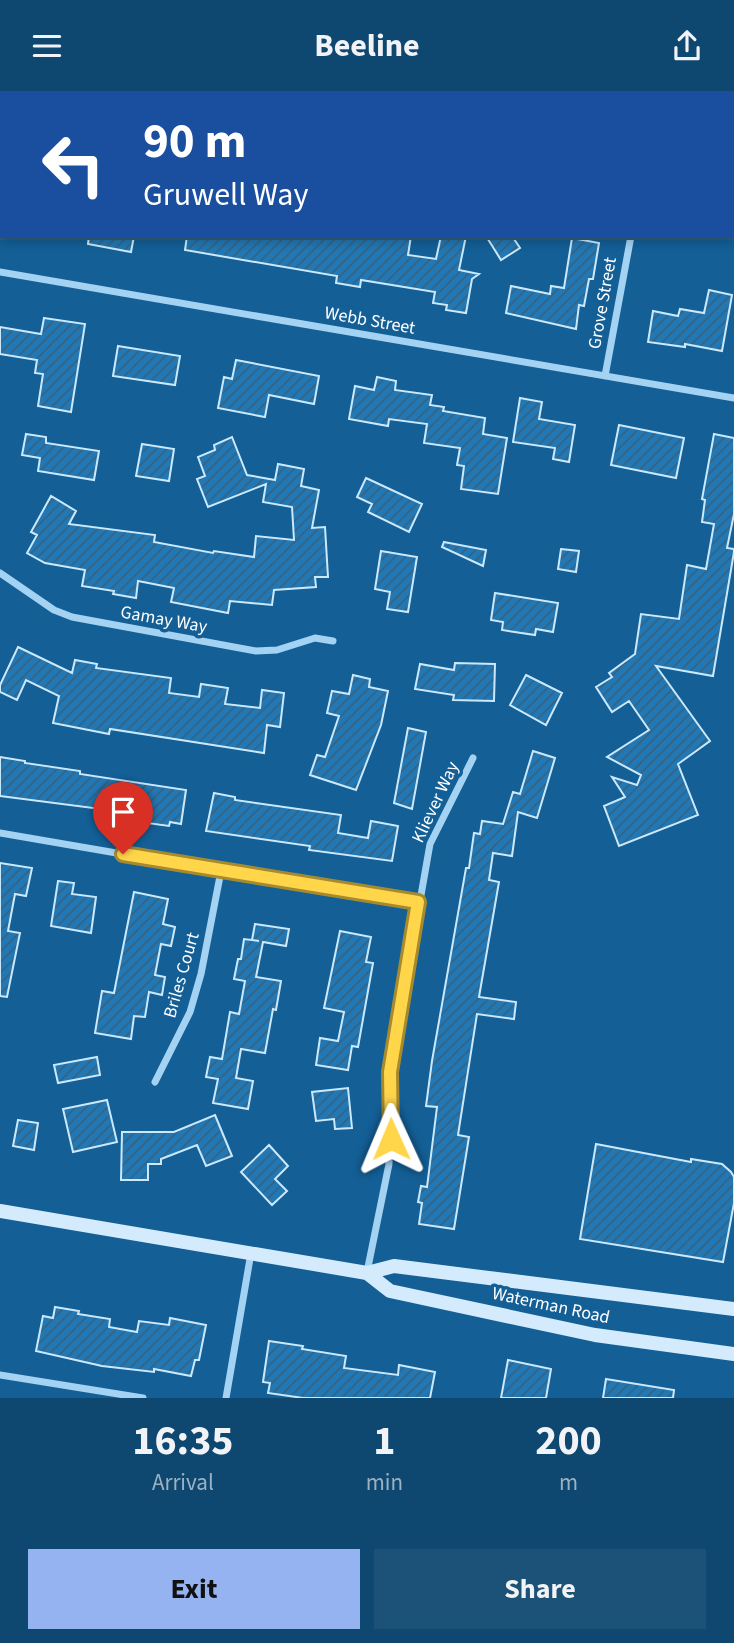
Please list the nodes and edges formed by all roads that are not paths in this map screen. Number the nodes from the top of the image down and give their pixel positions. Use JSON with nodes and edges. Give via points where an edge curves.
{"nodes":[{"id":1,"x":631,"y":238,"type":"edge"},
{"id":2,"x":0,"y":272,"type":"edge"},
{"id":3,"x":605,"y":376,"type":"junction"},
{"id":4,"x":734,"y":398,"type":"edge"},
{"id":5,"x":0,"y":573,"type":"edge"},
{"id":6,"x":333,"y":641,"type":"dead end"},
{"id":7,"x":472,"y":758,"type":"dead end"},
{"id":8,"x":0,"y":833,"type":"edge"},
{"id":9,"x":221,"y":871,"type":"junction"},
{"id":10,"x":418,"y":902,"type":"junction"},
{"id":11,"x":155,"y":1082,"type":"dead end"},
{"id":12,"x":0,"y":1211,"type":"edge"},
{"id":13,"x":252,"y":1252,"type":"junction"},
{"id":14,"x":367,"y":1273,"type":"junction"},
{"id":15,"x":734,"y":1309,"type":"edge"},
{"id":16,"x":734,"y":1354,"type":"edge"},
{"id":17,"x":0,"y":1375,"type":"edge"},
{"id":18,"x":143,"y":1398,"type":"edge"},
{"id":19,"x":226,"y":1398,"type":"edge"}],
"edges":[{"from":1,"to":3,"type":"street","name":"Grove Street"},
{"from":2,"to":3,"type":"street","name":"Webb Street"},
{"from":3,"to":4,"type":"street","name":"Webb Street"},
{"from":5,"to":6,"type":"street","name":"Gamay Way","via":[[54,610],[93,623],[256,651],[315,638]]},
{"from":7,"to":10,"type":"street","name":"Kliever Way","via":[[430,844]]},
{"from":8,"to":9,"type":"street"},
{"from":9,"to":10,"type":"street"},
{"from":9,"to":11,"type":"street","name":"Briles Court","via":[[190,1012]]},
{"from":10,"to":14,"type":"street","name":"Kliever Way","via":[[390,1072],[388,1164]]},
{"from":12,"to":13,"type":"main road","name":"Waterman Road"},
{"from":13,"to":14,"type":"main road","name":"Waterman Road"},
{"from":13,"to":19,"type":"street"},
{"from":14,"to":15,"type":"main road","name":"Waterman Road","via":[[394,1266]]},
{"from":14,"to":16,"type":"main road","name":"Waterman Road","via":[[390,1291],[595,1335]]},
{"from":17,"to":18,"type":"street"}]}
